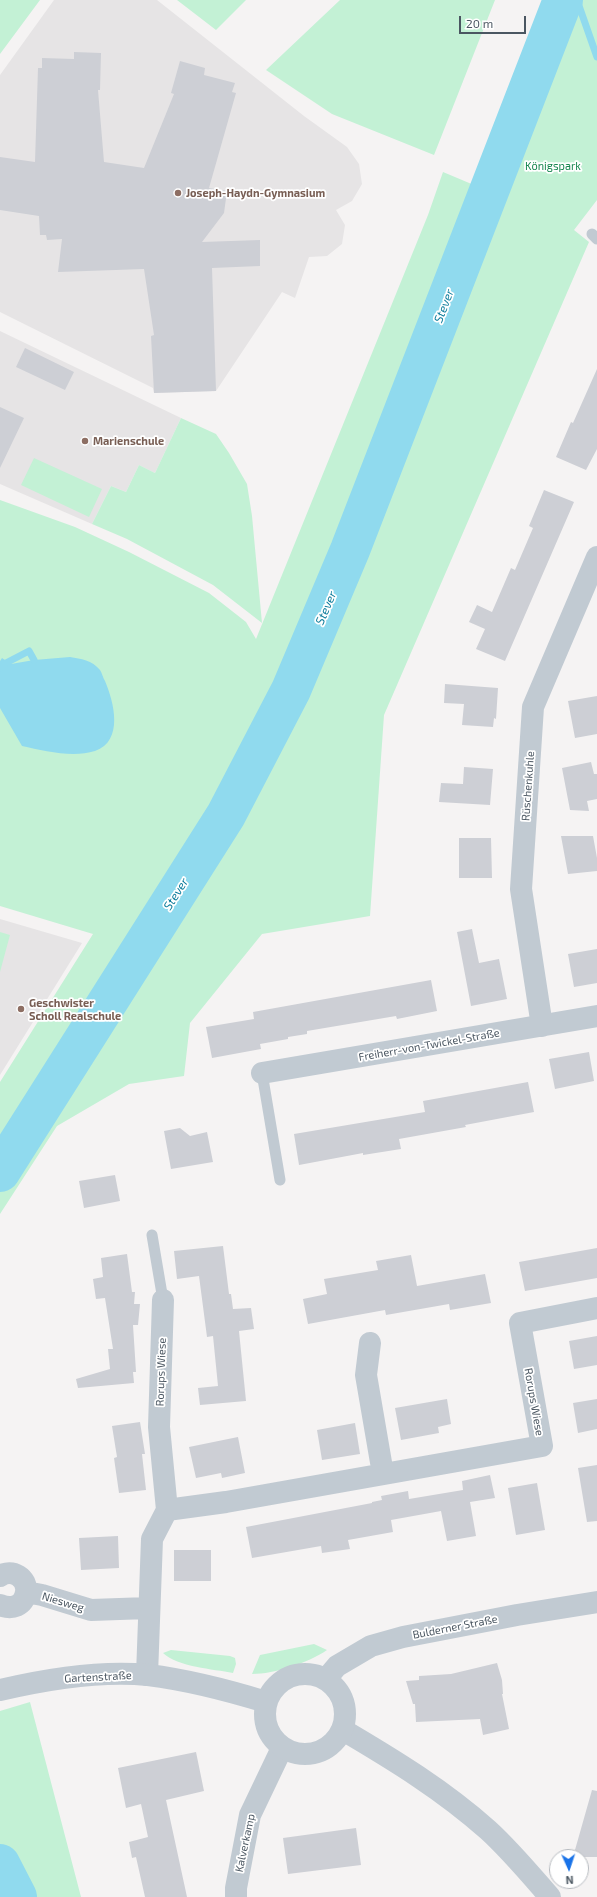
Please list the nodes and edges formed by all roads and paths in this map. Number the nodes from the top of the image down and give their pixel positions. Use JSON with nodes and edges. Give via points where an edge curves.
{"nodes":[{"id":1,"x":597,"y":557,"type":"edge"},
{"id":2,"x":597,"y":1016,"type":"edge"},
{"id":3,"x":542,"y":1026,"type":"junction"},
{"id":4,"x":262,"y":1074,"type":"joint"},
{"id":5,"x":280,"y":1180,"type":"dead end"},
{"id":6,"x":152,"y":1235,"type":"dead end"},
{"id":7,"x":163,"y":1300,"type":"joint"},
{"id":8,"x":597,"y":1308,"type":"edge"},
{"id":9,"x":370,"y":1343,"type":"dead end"},
{"id":10,"x":383,"y":1474,"type":"junction"},
{"id":11,"x":167,"y":1510,"type":"junction"},
{"id":12,"x":0,"y":1576,"type":"edge"},
{"id":13,"x":26,"y":1592,"type":"junction"},
{"id":14,"x":597,"y":1602,"type":"edge"},
{"id":15,"x":0,"y":1605,"type":"edge"},
{"id":16,"x":148,"y":1608,"type":"junction"},
{"id":17,"x":147,"y":1675,"type":"junction"},
{"id":18,"x":326,"y":1679,"type":"junction"},
{"id":19,"x":0,"y":1690,"type":"edge"},
{"id":20,"x":266,"y":1702,"type":"junction"},
{"id":21,"x":342,"y":1730,"type":"junction"},
{"id":22,"x":282,"y":1748,"type":"junction"},
{"id":23,"x":236,"y":1897,"type":"edge"},
{"id":24,"x":550,"y":1897,"type":"edge"}],
"edges":[{"from":1,"to":3,"type":"street","name":"Rüschenkuhle","via":[[533,707],[521,889]]},
{"from":2,"to":3,"type":"street","name":"Freiherr-von-Twickel-Straße"},
{"from":3,"to":4,"type":"street","name":"Freiherr-von-Twickel-Straße"},
{"from":4,"to":5,"type":"lane"},
{"from":6,"to":7,"type":"lane","name":"Rorups Wiese"},
{"from":7,"to":11,"type":"street","name":"Rorups Wiese","via":[[159,1427]]},
{"from":8,"to":10,"type":"street","name":"Rorups Wiese","via":[[520,1323],[542,1446]]},
{"from":9,"to":10,"type":"street","via":[[366,1375]]},
{"from":10,"to":11,"type":"street","name":"Rorups Wiese"},
{"from":11,"to":16,"type":"street","via":[[152,1539]]},
{"from":12,"to":13,"type":"street","name":"Niesweg","via":[[11,1573],[19,1575],[24,1581]]},
{"from":13,"to":15,"type":"street","name":"Niesweg","via":[[21,1604],[13,1608]]},
{"from":13,"to":16,"type":"street","name":"Niesweg","via":[[91,1610]]},
{"from":14,"to":18,"type":"street","name":"Bulderner Straße","via":[[403,1637],[371,1646],[337,1666]]},
{"from":16,"to":17,"type":"street"},
{"from":17,"to":19,"type":"street","name":"Gartenstraße","via":[[108,1674],[51,1680]]},
{"from":17,"to":20,"type":"street","name":"Gartenstraße","via":[[219,1688]]},
{"from":18,"to":20,"type":"street","via":[[312,1674],[290,1676],[272,1690]]},
{"from":18,"to":21,"type":"street","via":[[340,1694],[345,1706],[346,1718]]},
{"from":20,"to":22,"type":"street","via":[[267,1729]]},
{"from":21,"to":22,"type":"street","via":[[326,1749],[315,1754],[302,1755]]},
{"from":21,"to":24,"type":"street","via":[[401,1764],[459,1806],[516,1858]]},
{"from":22,"to":23,"type":"street","name":"Kalverkamp","via":[[250,1815]]}]}
